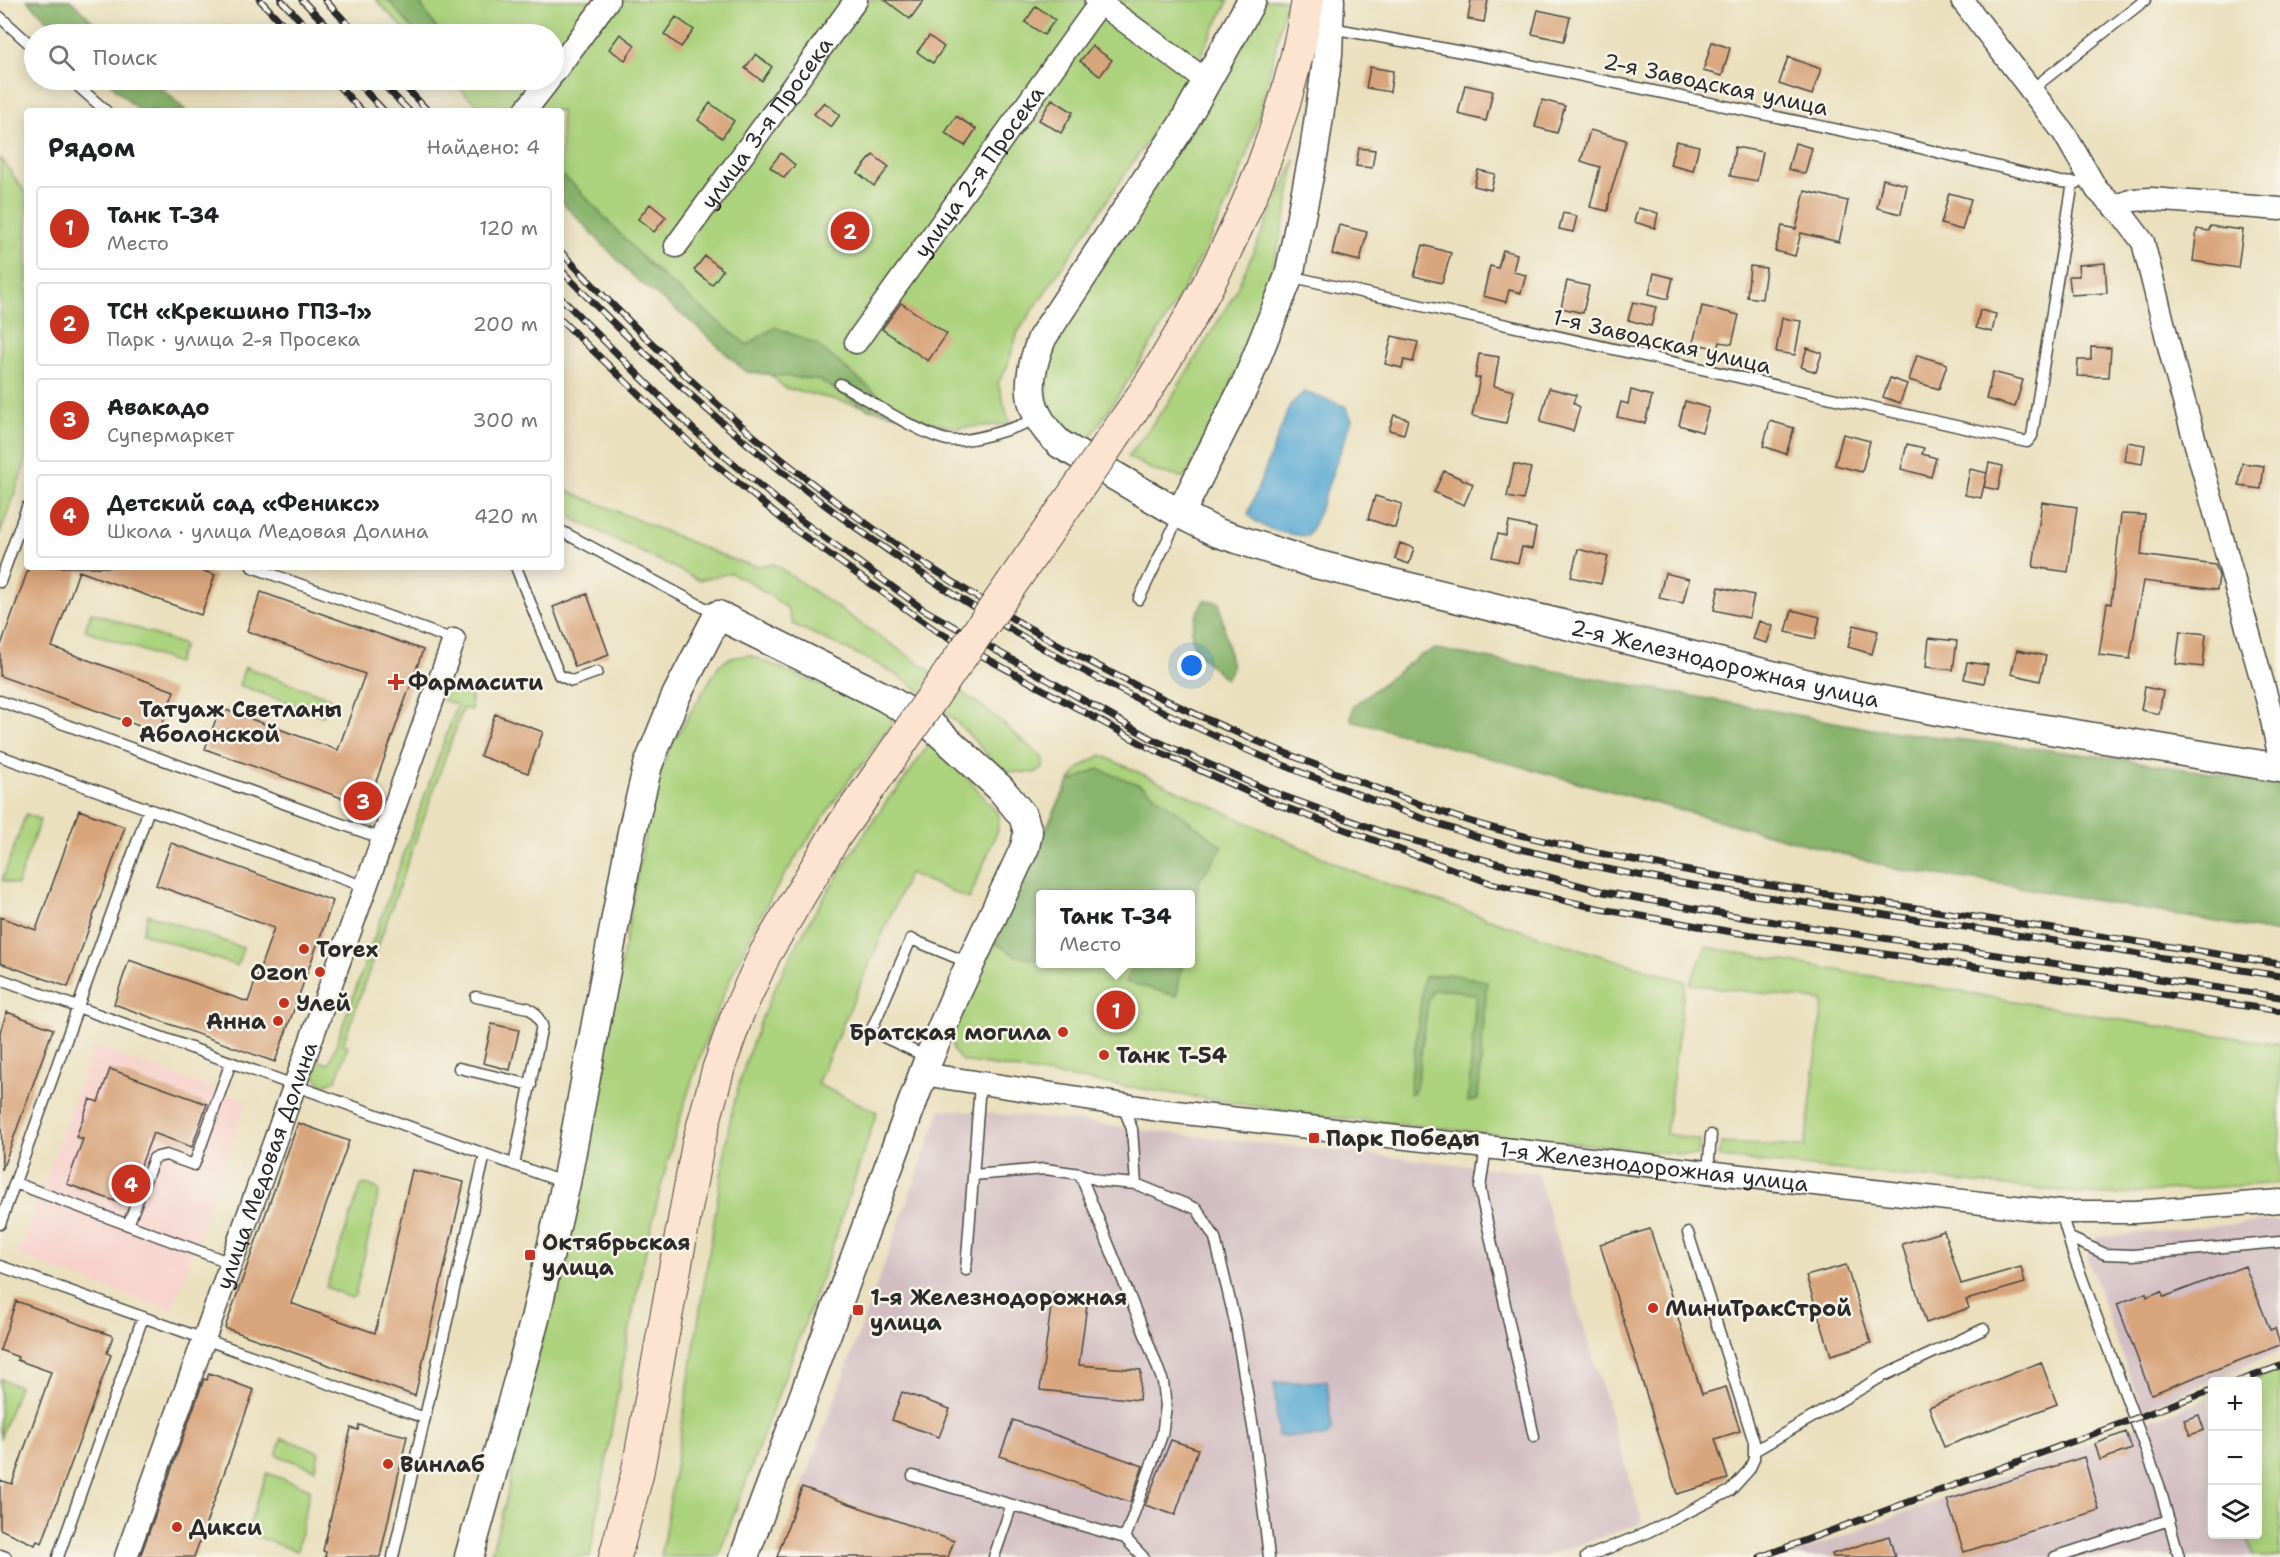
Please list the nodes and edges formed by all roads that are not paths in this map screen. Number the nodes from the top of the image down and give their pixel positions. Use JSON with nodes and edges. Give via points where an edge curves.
{"nodes":[{"id":1,"x":608,"y":0,"type":"edge"},
{"id":2,"x":856,"y":0,"type":"edge"},
{"id":3,"x":1252,"y":0,"type":"edge"},
{"id":4,"x":1308,"y":0,"type":"edge"},
{"id":5,"x":1330,"y":0,"type":"edge"},
{"id":6,"x":1962,"y":0,"type":"edge"},
{"id":7,"x":2145,"y":0,"type":"edge"},
{"id":8,"x":1100,"y":1,"type":"edge"},
{"id":9,"x":0,"y":17,"type":"edge"},
{"id":10,"x":1331,"y":28,"type":"junction"},
{"id":11,"x":24,"y":39,"type":"edge"},
{"id":12,"x":564,"y":60,"type":"edge"},
{"id":13,"x":1208,"y":82,"type":"junction"},
{"id":14,"x":82,"y":90,"type":"edge"},
{"id":15,"x":541,"y":90,"type":"edge"},
{"id":16,"x":2031,"y":90,"type":"junction"},
{"id":17,"x":103,"y":108,"type":"edge"},
{"id":18,"x":527,"y":108,"type":"edge"},
{"id":19,"x":2083,"y":182,"type":"junction"},
{"id":20,"x":2114,"y":207,"type":"junction"},
{"id":21,"x":2280,"y":209,"type":"edge"},
{"id":22,"x":676,"y":246,"type":"dead end"},
{"id":23,"x":1289,"y":276,"type":"junction"},
{"id":24,"x":856,"y":342,"type":"dead end"},
{"id":25,"x":840,"y":384,"type":"dead end"},
{"id":26,"x":1038,"y":418,"type":"junction"},
{"id":27,"x":1180,"y":514,"type":"junction"},
{"id":28,"x":24,"y":515,"type":"edge"},
{"id":29,"x":564,"y":533,"type":"edge"},
{"id":30,"x":260,"y":570,"type":"edge"},
{"id":31,"x":517,"y":570,"type":"edge"},
{"id":32,"x":0,"y":582,"type":"edge"},
{"id":33,"x":1139,"y":599,"type":"dead end"},
{"id":34,"x":718,"y":615,"type":"junction"},
{"id":35,"x":454,"y":640,"type":"joint"},
{"id":36,"x":597,"y":672,"type":"dead end"},
{"id":37,"x":0,"y":701,"type":"edge"},
{"id":38,"x":0,"y":756,"type":"edge"},
{"id":39,"x":2280,"y":759,"type":"edge"},
{"id":40,"x":2280,"y":768,"type":"edge"},
{"id":41,"x":149,"y":809,"type":"junction"},
{"id":42,"x":383,"y":839,"type":"junction"},
{"id":43,"x":366,"y":887,"type":"junction"},
{"id":44,"x":970,"y":963,"type":"junction"},
{"id":45,"x":0,"y":979,"type":"edge"},
{"id":46,"x":476,"y":997,"type":"dead end"},
{"id":47,"x":78,"y":1007,"type":"junction"},
{"id":48,"x":231,"y":1062,"type":"junction"},
{"id":49,"x":925,"y":1066,"type":"junction"},
{"id":50,"x":459,"y":1068,"type":"dead end"},
{"id":51,"x":980,"y":1084,"type":"junction"},
{"id":52,"x":295,"y":1085,"type":"junction"},
{"id":53,"x":531,"y":1085,"type":"junction"},
{"id":54,"x":1123,"y":1106,"type":"junction"},
{"id":55,"x":1711,"y":1135,"type":"dead end"},
{"id":56,"x":1486,"y":1147,"type":"junction"},
{"id":57,"x":485,"y":1154,"type":"junction"},
{"id":58,"x":514,"y":1164,"type":"junction"},
{"id":59,"x":1708,"y":1171,"type":"junction"},
{"id":60,"x":1080,"y":1174,"type":"junction"},
{"id":61,"x":973,"y":1175,"type":"junction"},
{"id":62,"x":15,"y":1183,"type":"junction"},
{"id":63,"x":566,"y":1183,"type":"junction"},
{"id":64,"x":1136,"y":1184,"type":"junction"},
{"id":65,"x":2280,"y":1201,"type":"edge"},
{"id":66,"x":2061,"y":1212,"type":"junction"},
{"id":67,"x":0,"y":1224,"type":"edge"},
{"id":68,"x":128,"y":1225,"type":"junction"},
{"id":69,"x":1688,"y":1233,"type":"dead end"},
{"id":70,"x":2068,"y":1238,"type":"junction"},
{"id":71,"x":2280,"y":1242,"type":"edge"},
{"id":72,"x":231,"y":1263,"type":"junction"},
{"id":73,"x":0,"y":1266,"type":"edge"},
{"id":74,"x":966,"y":1270,"type":"dead end"},
{"id":75,"x":143,"y":1317,"type":"junction"},
{"id":76,"x":1984,"y":1329,"type":"dead end"},
{"id":77,"x":204,"y":1339,"type":"junction"},
{"id":78,"x":424,"y":1418,"type":"junction"},
{"id":79,"x":1534,"y":1437,"type":"dead end"},
{"id":80,"x":1756,"y":1450,"type":"junction"},
{"id":81,"x":637,"y":1475,"type":"junction"},
{"id":82,"x":913,"y":1476,"type":"dead end"},
{"id":83,"x":1011,"y":1506,"type":"junction"},
{"id":84,"x":2169,"y":1520,"type":"junction"},
{"id":85,"x":1125,"y":1538,"type":"junction"},
{"id":86,"x":0,"y":1555,"type":"edge"},
{"id":87,"x":6,"y":1557,"type":"edge"},
{"id":88,"x":58,"y":1557,"type":"edge"},
{"id":89,"x":126,"y":1557,"type":"edge"},
{"id":90,"x":393,"y":1557,"type":"edge"},
{"id":91,"x":469,"y":1557,"type":"edge"},
{"id":92,"x":615,"y":1557,"type":"edge"},
{"id":93,"x":634,"y":1557,"type":"edge"},
{"id":94,"x":744,"y":1557,"type":"edge"},
{"id":95,"x":994,"y":1557,"type":"edge"},
{"id":96,"x":1143,"y":1557,"type":"edge"},
{"id":97,"x":1269,"y":1557,"type":"edge"},
{"id":98,"x":1586,"y":1557,"type":"edge"},
{"id":99,"x":2055,"y":1557,"type":"edge"},
{"id":100,"x":2179,"y":1557,"type":"edge"}],
"edges":[{"from":1,"to":12,"type":"street"},
{"from":2,"to":22,"type":"street","name":"улица 3-я Просека"},
{"from":3,"to":13,"type":"street"},
{"from":4,"to":81,"type":"main road","bridge":true,"via":[[1291,76],[1248,206],[1209,286],[1147,389],[805,884],[765,954],[738,1013],[698,1144]]},
{"from":5,"to":10,"type":"street"},
{"from":6,"to":16,"type":"street"},
{"from":7,"to":16,"type":"lane"},
{"from":8,"to":13,"type":"street"},
{"from":8,"to":24,"type":"street","name":"улица 2-я Просека"},
{"from":9,"to":11,"type":"lane"},
{"from":10,"to":19,"type":"lane","name":"2-я Заводская улица","via":[[1506,60]]},
{"from":10,"to":23,"type":"street","via":[[1314,151]]},
{"from":13,"to":26,"type":"street","via":[[1042,338],[1031,366],[1030,389]]},
{"from":14,"to":17,"type":"lane"},
{"from":15,"to":18,"type":"street"},
{"from":16,"to":19,"type":"street","via":[[2077,152]]},
{"from":19,"to":20,"type":"street"},
{"from":19,"to":23,"type":"lane","name":"1-я Заводская улица","via":[[2032,436],[2027,442]]},
{"from":20,"to":21,"type":"street","via":[[2151,199]]},
{"from":20,"to":39,"type":"street","via":[[2133,227],[2149,259]]},
{"from":23,"to":27,"type":"street","via":[[1247,381]]},
{"from":25,"to":26,"type":"lane","via":[[948,441],[990,434]]},
{"from":26,"to":27,"type":"street","name":"2-я Железнодорожная улица","via":[[1053,438],[1077,456]]},
{"from":27,"to":33,"type":"lane"},
{"from":27,"to":40,"type":"street","name":"2-я Железнодорожная улица","via":[[1218,533],[1315,564],[1846,693]]},
{"from":28,"to":32,"type":"lane"},
{"from":29,"to":34,"type":"lane"},
{"from":30,"to":35,"type":"lane"},
{"from":31,"to":36,"type":"lane","via":[[559,675],[572,681]]},
{"from":34,"to":44,"type":"street","via":[[932,726],[1000,789],[1023,816],[1028,832],[1025,847]]},
{"from":34,"to":63,"type":"street","via":[[672,705],[648,765]]},
{"from":35,"to":42,"type":"street","name":"улица Медовая Долина"},
{"from":37,"to":42,"type":"lane"},
{"from":38,"to":41,"type":"lane"},
{"from":41,"to":43,"type":"lane"},
{"from":41,"to":47,"type":"lane"},
{"from":42,"to":43,"type":"street","name":"улица Медовая Долина"},
{"from":43,"to":52,"type":"street","name":"улица Медовая Долина"},
{"from":44,"to":49,"type":"street"},
{"from":44,"to":49,"type":"lane","via":[[911,939],[871,1031]]},
{"from":45,"to":47,"type":"lane"},
{"from":46,"to":53,"type":"lane","via":[[528,1008],[539,1018],[543,1031]]},
{"from":47,"to":48,"type":"lane"},
{"from":47,"to":62,"type":"lane"},
{"from":48,"to":52,"type":"lane"},
{"from":48,"to":68,"type":"lane","via":[[194,1165],[165,1155],[154,1158]]},
{"from":49,"to":51,"type":"street","name":"1-я Железнодорожная улица"},
{"from":49,"to":94,"type":"street"},
{"from":50,"to":53,"type":"lane"},
{"from":51,"to":54,"type":"street","name":"1-я Железнодорожная улица"},
{"from":51,"to":61,"type":"lane"},
{"from":52,"to":57,"type":"lane"},
{"from":52,"to":72,"type":"street","name":"улица Медовая Долина"},
{"from":53,"to":58,"type":"lane"},
{"from":54,"to":56,"type":"street","name":"1-я Железнодорожная улица"},
{"from":54,"to":64,"type":"lane","via":[[1132,1129]]},
{"from":55,"to":59,"type":"lane"},
{"from":56,"to":59,"type":"street","name":"1-я Железнодорожная улица"},
{"from":56,"to":79,"type":"lane","via":[[1480,1188]]},
{"from":57,"to":58,"type":"lane"},
{"from":57,"to":78,"type":"lane"},
{"from":58,"to":63,"type":"lane"},
{"from":59,"to":66,"type":"street","name":"1-я Железнодорожная улица"},
{"from":60,"to":61,"type":"lane","via":[[1045,1169]]},
{"from":60,"to":64,"type":"lane","via":[[1101,1181]]},
{"from":60,"to":85,"type":"lane","via":[[1146,1337],[1166,1406],[1162,1435]]},
{"from":61,"to":74,"type":"lane"},
{"from":62,"to":67,"type":"lane"},
{"from":62,"to":68,"type":"lane"},
{"from":63,"to":91,"type":"street","via":[[524,1363]]},
{"from":64,"to":97,"type":"lane","via":[[1197,1209],[1215,1238],[1235,1322],[1255,1439]]},
{"from":65,"to":66,"type":"street","name":"1-я Железнодорожная улица","via":[[2135,1212]]},
{"from":66,"to":70,"type":"lane"},
{"from":68,"to":72,"type":"lane"},
{"from":69,"to":80,"type":"lane"},
{"from":70,"to":71,"type":"lane","via":[[2105,1254],[2133,1255]]},
{"from":70,"to":84,"type":"lane"},
{"from":72,"to":77,"type":"street","name":"улица Медовая Долина"},
{"from":73,"to":75,"type":"lane"},
{"from":75,"to":77,"type":"lane"},
{"from":75,"to":88,"type":"lane"},
{"from":76,"to":80,"type":"lane","via":[[1883,1376]]},
{"from":77,"to":78,"type":"lane"},
{"from":77,"to":89,"type":"street","name":"улица Медовая Долина"},
{"from":78,"to":90,"type":"lane"},
{"from":80,"to":98,"type":"lane","via":[[1749,1470],[1730,1491],[1646,1533]]},
{"from":81,"to":92,"type":"main road"},
{"from":81,"to":93,"type":"main road"},
{"from":82,"to":83,"type":"lane"},
{"from":83,"to":85,"type":"lane"},
{"from":83,"to":95,"type":"lane"},
{"from":84,"to":99,"type":"lane"},
{"from":84,"to":100,"type":"lane"},
{"from":85,"to":96,"type":"lane"},
{"from":86,"to":87,"type":"lane"}]}
